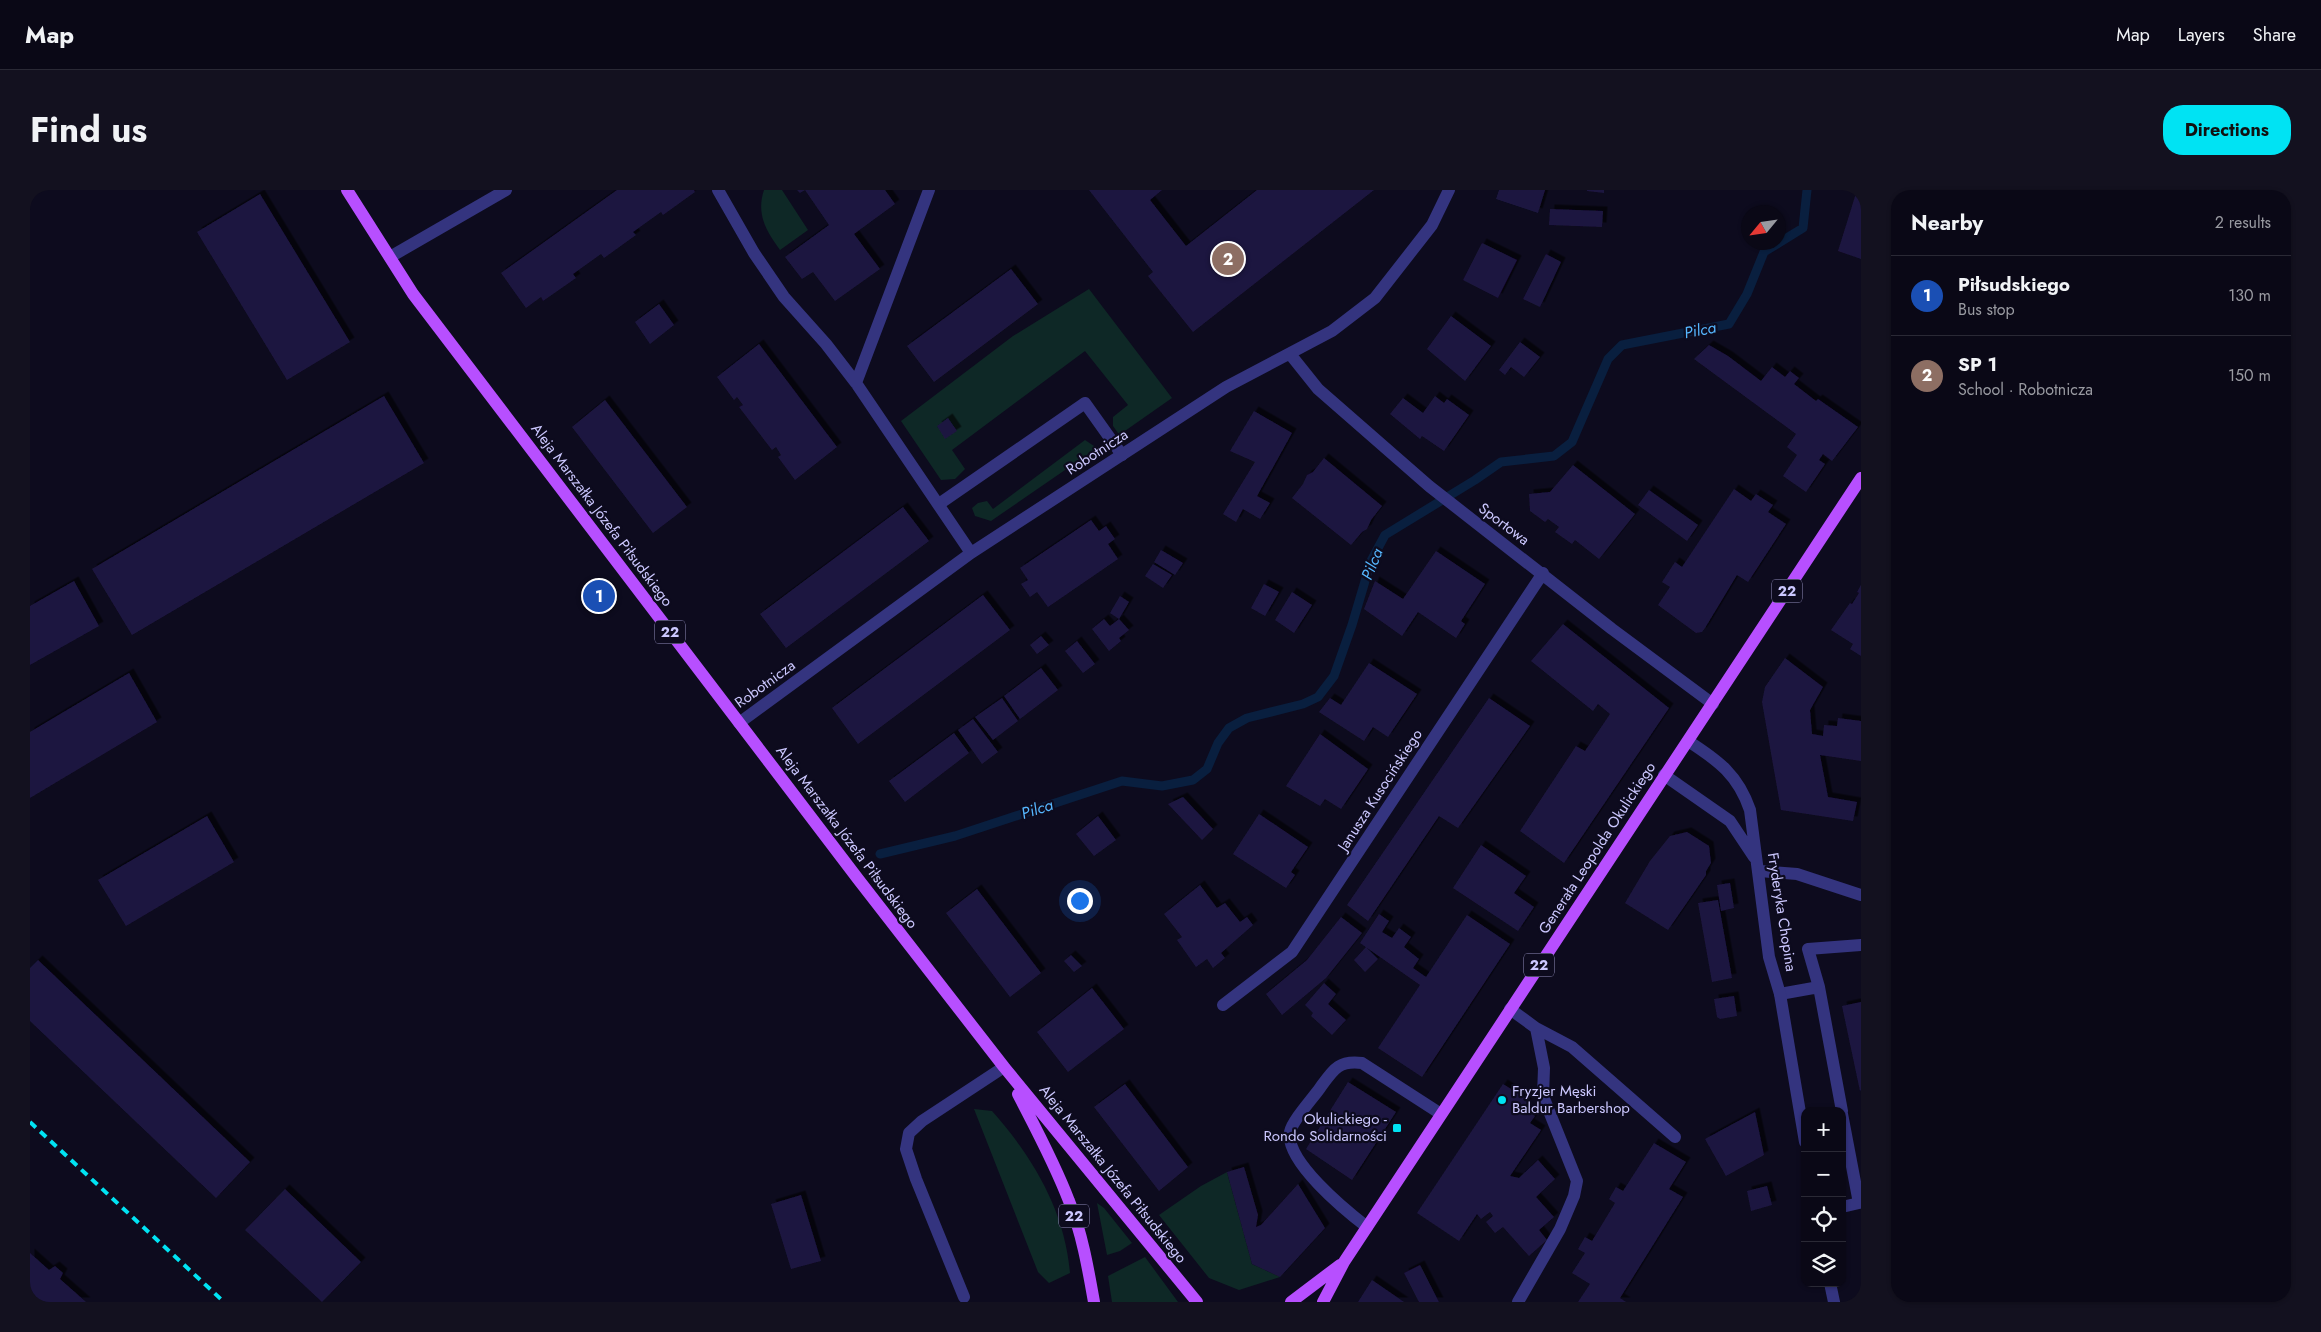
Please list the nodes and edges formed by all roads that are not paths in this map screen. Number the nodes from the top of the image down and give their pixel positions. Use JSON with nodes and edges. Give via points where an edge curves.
{"nodes":[{"id":1,"x":347,"y":190,"type":"edge"},
{"id":2,"x":506,"y":190,"type":"edge"},
{"id":3,"x":718,"y":190,"type":"edge"},
{"id":4,"x":929,"y":190,"type":"edge"},
{"id":5,"x":1449,"y":190,"type":"edge"},
{"id":6,"x":390,"y":258,"type":"junction"},
{"id":7,"x":1290,"y":354,"type":"junction"},
{"id":8,"x":856,"y":383,"type":"junction"},
{"id":9,"x":1122,"y":456,"type":"junction"},
{"id":10,"x":1861,"y":478,"type":"edge"},
{"id":11,"x":939,"y":504,"type":"junction"},
{"id":12,"x":971,"y":553,"type":"junction"},
{"id":13,"x":1542,"y":573,"type":"junction"},
{"id":14,"x":1713,"y":704,"type":"junction"},
{"id":15,"x":739,"y":723,"type":"junction"},
{"id":16,"x":1688,"y":741,"type":"junction"},
{"id":17,"x":1664,"y":775,"type":"junction"},
{"id":18,"x":1758,"y":866,"type":"junction"},
{"id":19,"x":1861,"y":895,"type":"edge"},
{"id":20,"x":1861,"y":944,"type":"edge"},
{"id":21,"x":1819,"y":987,"type":"junction"},
{"id":22,"x":1780,"y":994,"type":"junction"},
{"id":23,"x":1224,"y":1005,"type":"dead end"},
{"id":24,"x":1510,"y":1009,"type":"junction"},
{"id":25,"x":1536,"y":1028,"type":"junction"},
{"id":26,"x":1004,"y":1067,"type":"junction"},
{"id":27,"x":1841,"y":1107,"type":"edge"},
{"id":28,"x":1441,"y":1114,"type":"junction"},
{"id":29,"x":1801,"y":1118,"type":"edge"},
{"id":30,"x":1846,"y":1133,"type":"edge"},
{"id":31,"x":1675,"y":1137,"type":"dead end"},
{"id":32,"x":1846,"y":1207,"type":"edge"},
{"id":33,"x":1367,"y":1227,"type":"junction"},
{"id":34,"x":1344,"y":1262,"type":"junction"},
{"id":35,"x":1831,"y":1287,"type":"edge"},
{"id":36,"x":964,"y":1297,"type":"dead end"},
{"id":37,"x":1094,"y":1302,"type":"edge"},
{"id":38,"x":1197,"y":1302,"type":"edge"},
{"id":39,"x":1291,"y":1302,"type":"edge"},
{"id":40,"x":1323,"y":1302,"type":"edge"},
{"id":41,"x":1518,"y":1302,"type":"edge"},
{"id":42,"x":1834,"y":1302,"type":"edge"}],
"edges":[{"from":1,"to":6,"type":"main road","name":"Aleja Marszałka Józefa Piłsudskiego","number":"22"},
{"from":2,"to":6,"type":"street"},
{"from":3,"to":8,"type":"street","via":[[784,297]]},
{"from":4,"to":8,"type":"street"},
{"from":5,"to":7,"type":"street","name":"Robotnicza","via":[[1432,225],[1374,298],[1332,331]]},
{"from":6,"to":15,"type":"main road","name":"Aleja Marszałka Józefa Piłsudskiego","number":"22","via":[[419,302]]},
{"from":7,"to":9,"type":"street","name":"Robotnicza","via":[[1226,387]]},
{"from":7,"to":13,"type":"street","name":"Sportowa","via":[[1318,389],[1429,486]]},
{"from":8,"to":11,"type":"street"},
{"from":9,"to":11,"type":"street","via":[[1085,403]]},
{"from":9,"to":12,"type":"street","name":"Robotnicza"},
{"from":10,"to":14,"type":"main road","name":"Generała Leopolda Okulickiego","number":"22"},
{"from":11,"to":12,"type":"street"},
{"from":12,"to":15,"type":"street","name":"Robotnicza"},
{"from":13,"to":14,"type":"street","name":"Sportowa"},
{"from":13,"to":23,"type":"street","name":"Janusza Kusocińskiego","via":[[1292,952]]},
{"from":14,"to":16,"type":"main road","name":"Generała Leopolda Okulickiego","number":"22"},
{"from":15,"to":26,"type":"main road","name":"Aleja Marszałka Józefa Piłsudskiego","number":"22"},
{"from":16,"to":17,"type":"main road","name":"Generała Leopolda Okulickiego","number":"22"},
{"from":16,"to":18,"type":"street","name":"Fryderyka Chopina","via":[[1720,762],[1744,792],[1750,810]]},
{"from":17,"to":18,"type":"street","via":[[1730,821]]},
{"from":17,"to":24,"type":"main road","name":"Generała Leopolda Okulickiego","number":"22"},
{"from":18,"to":19,"type":"street","via":[[1797,874]]},
{"from":18,"to":22,"type":"street","name":"Fryderyka Chopina","via":[[1769,958]]},
{"from":20,"to":21,"type":"street","via":[[1808,949]]},
{"from":21,"to":22,"type":"street"},
{"from":21,"to":27,"type":"street"},
{"from":22,"to":29,"type":"street","name":"Fryderyka Chopina"},
{"from":24,"to":25,"type":"street"},
{"from":24,"to":28,"type":"main road","name":"Generała Leopolda Okulickiego","number":"22"},
{"from":25,"to":31,"type":"street","via":[[1572,1047]]},
{"from":25,"to":41,"type":"street","via":[[1544,1068],[1542,1096],[1577,1181],[1560,1229]]},
{"from":26,"to":36,"type":"street","via":[[922,1121],[909,1133],[906,1149]]},
{"from":26,"to":37,"type":"main road","name":"Aleja Marszałka Józefa Piłsudskiego","number":"22","via":[[1052,1158],[1070,1203]]},
{"from":26,"to":38,"type":"main road","name":"Aleja Marszałka Józefa Piłsudskiego"},
{"from":28,"to":33,"type":"main road","name":"Generała Leopolda Okulickiego","number":"22"},
{"from":28,"to":33,"type":"street","via":[[1362,1063],[1348,1061],[1333,1069],[1290,1130],[1290,1144],[1297,1159],[1343,1209]]},
{"from":30,"to":32,"type":"street","via":[[1859,1203]]},
{"from":33,"to":34,"type":"main road","name":"Generała Leopolda Okulickiego","number":"22"},
{"from":34,"to":39,"type":"main road","name":"Generała Leopolda Okulickiego"},
{"from":34,"to":40,"type":"main road","name":"Generała Leopolda Okulickiego","number":"22"},
{"from":35,"to":42,"type":"street"}]}
